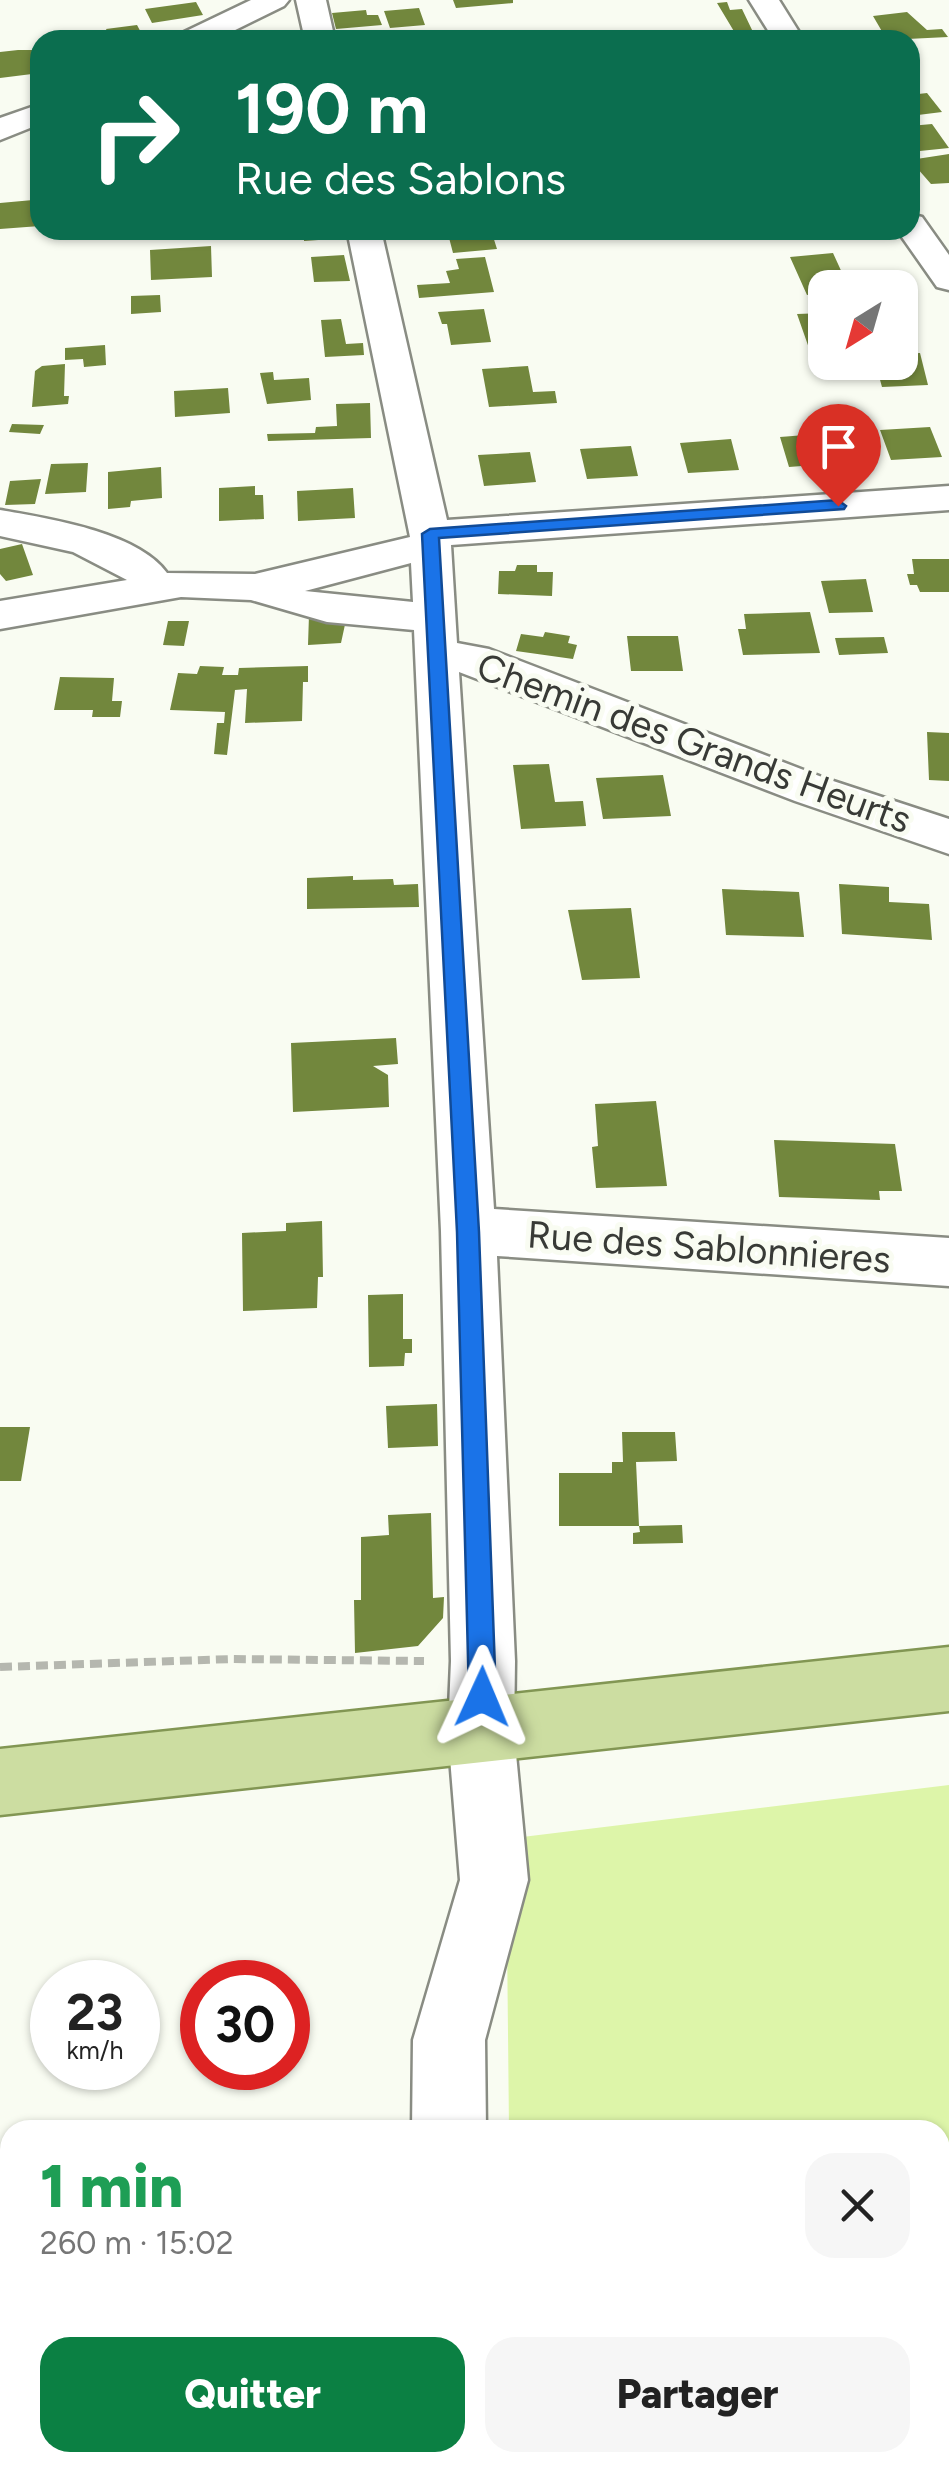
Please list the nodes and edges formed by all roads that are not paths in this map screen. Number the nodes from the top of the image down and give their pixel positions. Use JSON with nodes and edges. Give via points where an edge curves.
{"nodes":[{"id":1,"x":274,"y":0,"type":"edge"},
{"id":2,"x":311,"y":0,"type":"edge"},
{"id":3,"x":764,"y":0,"type":"edge"},
{"id":4,"x":212,"y":30,"type":"edge"},
{"id":5,"x":318,"y":30,"type":"edge"},
{"id":6,"x":782,"y":30,"type":"edge"},
{"id":7,"x":920,"y":238,"type":"edge"},
{"id":8,"x":366,"y":240,"type":"edge"},
{"id":9,"x":949,"y":280,"type":"edge"},
{"id":10,"x":949,"y":498,"type":"edge"},
{"id":11,"x":0,"y":523,"type":"edge"},
{"id":12,"x":430,"y":539,"type":"junction"},
{"id":13,"x":255,"y":587,"type":"junction"},
{"id":14,"x":156,"y":588,"type":"junction"},
{"id":15,"x":0,"y":614,"type":"edge"},
{"id":16,"x":437,"y":636,"type":"junction"},
{"id":17,"x":949,"y":838,"type":"edge"},
{"id":18,"x":468,"y":1232,"type":"junction"},
{"id":19,"x":949,"y":1262,"type":"edge"},
{"id":20,"x":949,"y":1679,"type":"edge"},
{"id":21,"x":482,"y":1733,"type":"junction"},
{"id":22,"x":0,"y":1782,"type":"edge"},
{"id":23,"x":449,"y":2120,"type":"edge"}],
"edges":[{"from":1,"to":4,"type":"street"},
{"from":2,"to":5,"type":"street"},
{"from":3,"to":6,"type":"street"},
{"from":7,"to":9,"type":"street"},
{"from":8,"to":12,"type":"street"},
{"from":10,"to":12,"type":"street"},
{"from":11,"to":14,"type":"street","via":[[126,560]]},
{"from":12,"to":13,"type":"street"},
{"from":12,"to":16,"type":"street"},
{"from":13,"to":14,"type":"street"},
{"from":13,"to":16,"type":"street","name":"Chemin des Grands Heurts","via":[[294,601],[399,616]]},
{"from":14,"to":15,"type":"street"},
{"from":16,"to":17,"type":"street","name":"Chemin des Grands Heurts","via":[[474,658]]},
{"from":16,"to":18,"type":"street"},
{"from":18,"to":19,"type":"street","name":"Rue des Sablonnieres"},
{"from":18,"to":21,"type":"street"},
{"from":20,"to":21,"type":"main road"},
{"from":21,"to":22,"type":"main road"},
{"from":21,"to":23,"type":"street","via":[[494,1880],[448,2040]]}]}
